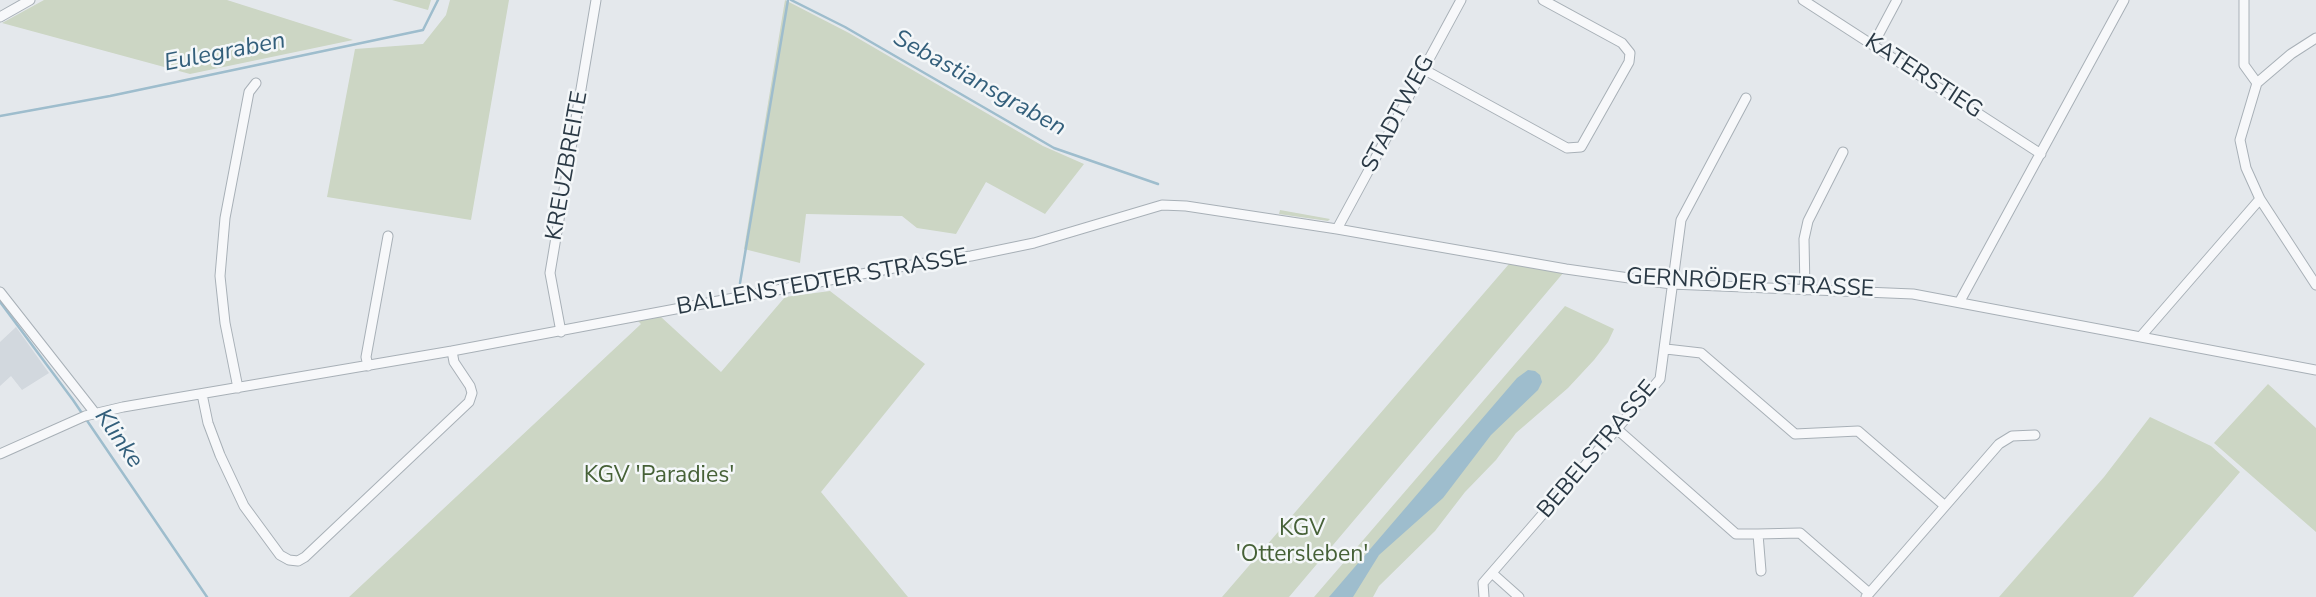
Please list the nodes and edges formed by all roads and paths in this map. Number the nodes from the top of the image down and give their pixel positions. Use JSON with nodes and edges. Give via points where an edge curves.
{"nodes":[{"id":1,"x":30,"y":0,"type":"edge"},
{"id":2,"x":596,"y":0,"type":"edge"},
{"id":3,"x":1461,"y":0,"type":"edge"},
{"id":4,"x":1542,"y":0,"type":"edge"},
{"id":5,"x":1804,"y":0,"type":"edge"},
{"id":6,"x":1897,"y":0,"type":"edge"},
{"id":7,"x":2124,"y":0,"type":"edge"},
{"id":8,"x":2244,"y":0,"type":"edge"},
{"id":9,"x":0,"y":17,"type":"edge"},
{"id":10,"x":2316,"y":38,"type":"edge"},
{"id":11,"x":1873,"y":45,"type":"junction"},
{"id":12,"x":1423,"y":69,"type":"junction"},
{"id":13,"x":256,"y":83,"type":"dead end"},
{"id":14,"x":2257,"y":83,"type":"junction"},
{"id":15,"x":1746,"y":98,"type":"dead end"},
{"id":16,"x":1843,"y":152,"type":"dead end"},
{"id":17,"x":2042,"y":154,"type":"junction"},
{"id":18,"x":2260,"y":199,"type":"junction"},
{"id":19,"x":1274,"y":221,"type":"joint"},
{"id":20,"x":1337,"y":229,"type":"junction"},
{"id":21,"x":388,"y":236,"type":"dead end"},
{"id":22,"x":1671,"y":284,"type":"junction"},
{"id":23,"x":2316,"y":285,"type":"edge"},
{"id":24,"x":1805,"y":290,"type":"junction"},
{"id":25,"x":0,"y":292,"type":"edge"},
{"id":26,"x":1960,"y":301,"type":"junction"},
{"id":27,"x":561,"y":332,"type":"junction"},
{"id":28,"x":2142,"y":335,"type":"junction"},
{"id":29,"x":1666,"y":349,"type":"junction"},
{"id":30,"x":453,"y":351,"type":"junction"},
{"id":31,"x":368,"y":366,"type":"junction"},
{"id":32,"x":2316,"y":370,"type":"edge"},
{"id":33,"x":238,"y":388,"type":"junction"},
{"id":34,"x":202,"y":394,"type":"junction"},
{"id":35,"x":88,"y":415,"type":"junction"},
{"id":36,"x":1618,"y":430,"type":"junction"},
{"id":37,"x":2035,"y":435,"type":"dead end"},
{"id":38,"x":0,"y":454,"type":"edge"},
{"id":39,"x":1945,"y":506,"type":"junction"},
{"id":40,"x":1758,"y":534,"type":"junction"},
{"id":41,"x":1761,"y":570,"type":"dead end"},
{"id":42,"x":1492,"y":573,"type":"junction"},
{"id":43,"x":1867,"y":595,"type":"edge"},
{"id":44,"x":1483,"y":597,"type":"edge"},
{"id":45,"x":1519,"y":597,"type":"edge"}],
"edges":[{"from":1,"to":9,"type":"street"},
{"from":2,"to":27,"type":"street","name":"KREUZBREITE","via":[[550,273]]},
{"from":3,"to":12,"type":"street","name":"STADTWEG"},
{"from":4,"to":12,"type":"street","via":[[1622,43],[1630,53],[1581,147],[1564,146]]},
{"from":5,"to":11,"type":"street","name":"KATERSTIEG"},
{"from":6,"to":11,"type":"street"},
{"from":7,"to":17,"type":"street"},
{"from":8,"to":14,"type":"street","via":[[2244,65]]},
{"from":10,"to":14,"type":"street"},
{"from":11,"to":17,"type":"street","name":"KATERSTIEG"},
{"from":12,"to":20,"type":"street","name":"STADTWEG"},
{"from":13,"to":33,"type":"street","via":[[249,92],[225,218],[220,276]]},
{"from":14,"to":18,"type":"street","via":[[2240,140]]},
{"from":15,"to":22,"type":"street","name":"BEBELSTRASSE","via":[[1681,220]]},
{"from":16,"to":24,"type":"street","via":[[1808,222]]},
{"from":17,"to":26,"type":"street"},
{"from":18,"to":23,"type":"street"},
{"from":18,"to":28,"type":"street"},
{"from":19,"to":20,"type":"street","name":"GERNRÖDER STRASSE"},
{"from":19,"to":27,"type":"street","name":"BALLENSTEDTER STRASSE","via":[[1162,205],[1034,243]]},
{"from":20,"to":22,"type":"street","name":"GERNRÖDER STRASSE"},
{"from":21,"to":31,"type":"street"},
{"from":22,"to":24,"type":"street","name":"GERNRÖDER STRASSE"},
{"from":22,"to":29,"type":"street","name":"BEBELSTRASSE"},
{"from":24,"to":26,"type":"street","name":"GERNRÖDER STRASSE","via":[[1913,294]]},
{"from":25,"to":35,"type":"street","via":[[36,335]]},
{"from":26,"to":28,"type":"street","name":"GERNRÖDER STRASSE"},
{"from":27,"to":30,"type":"street","name":"BALLENSTEDTER STRASSE"},
{"from":28,"to":32,"type":"street","name":"GERNRÖDER STRASSE"},
{"from":29,"to":36,"type":"street","name":"BEBELSTRASSE","via":[[1659,381]]},
{"from":29,"to":39,"type":"street","via":[[1700,353],[1795,434],[1858,432]]},
{"from":30,"to":31,"type":"street","name":"BALLENSTEDTER STRASSE"},
{"from":30,"to":34,"type":"street","via":[[454,362],[470,386],[469,402],[298,561],[280,555],[244,506],[208,423]]},
{"from":31,"to":33,"type":"street","name":"BALLENSTEDTER STRASSE"},
{"from":33,"to":34,"type":"street","name":"BALLENSTEDTER STRASSE"},
{"from":34,"to":35,"type":"street","name":"BALLENSTEDTER STRASSE"},
{"from":35,"to":38,"type":"street","name":"BALLENSTEDTER STRASSE"},
{"from":36,"to":40,"type":"street","via":[[1736,534]]},
{"from":36,"to":42,"type":"street","name":"BEBELSTRASSE"},
{"from":37,"to":39,"type":"street","via":[[2012,436],[1999,443]]},
{"from":39,"to":43,"type":"street"},
{"from":40,"to":41,"type":"street"},
{"from":40,"to":43,"type":"street","via":[[1800,533]]},
{"from":42,"to":44,"type":"street","name":"BEBELSTRASSE","via":[[1482,585]]},
{"from":42,"to":45,"type":"street"}]}
